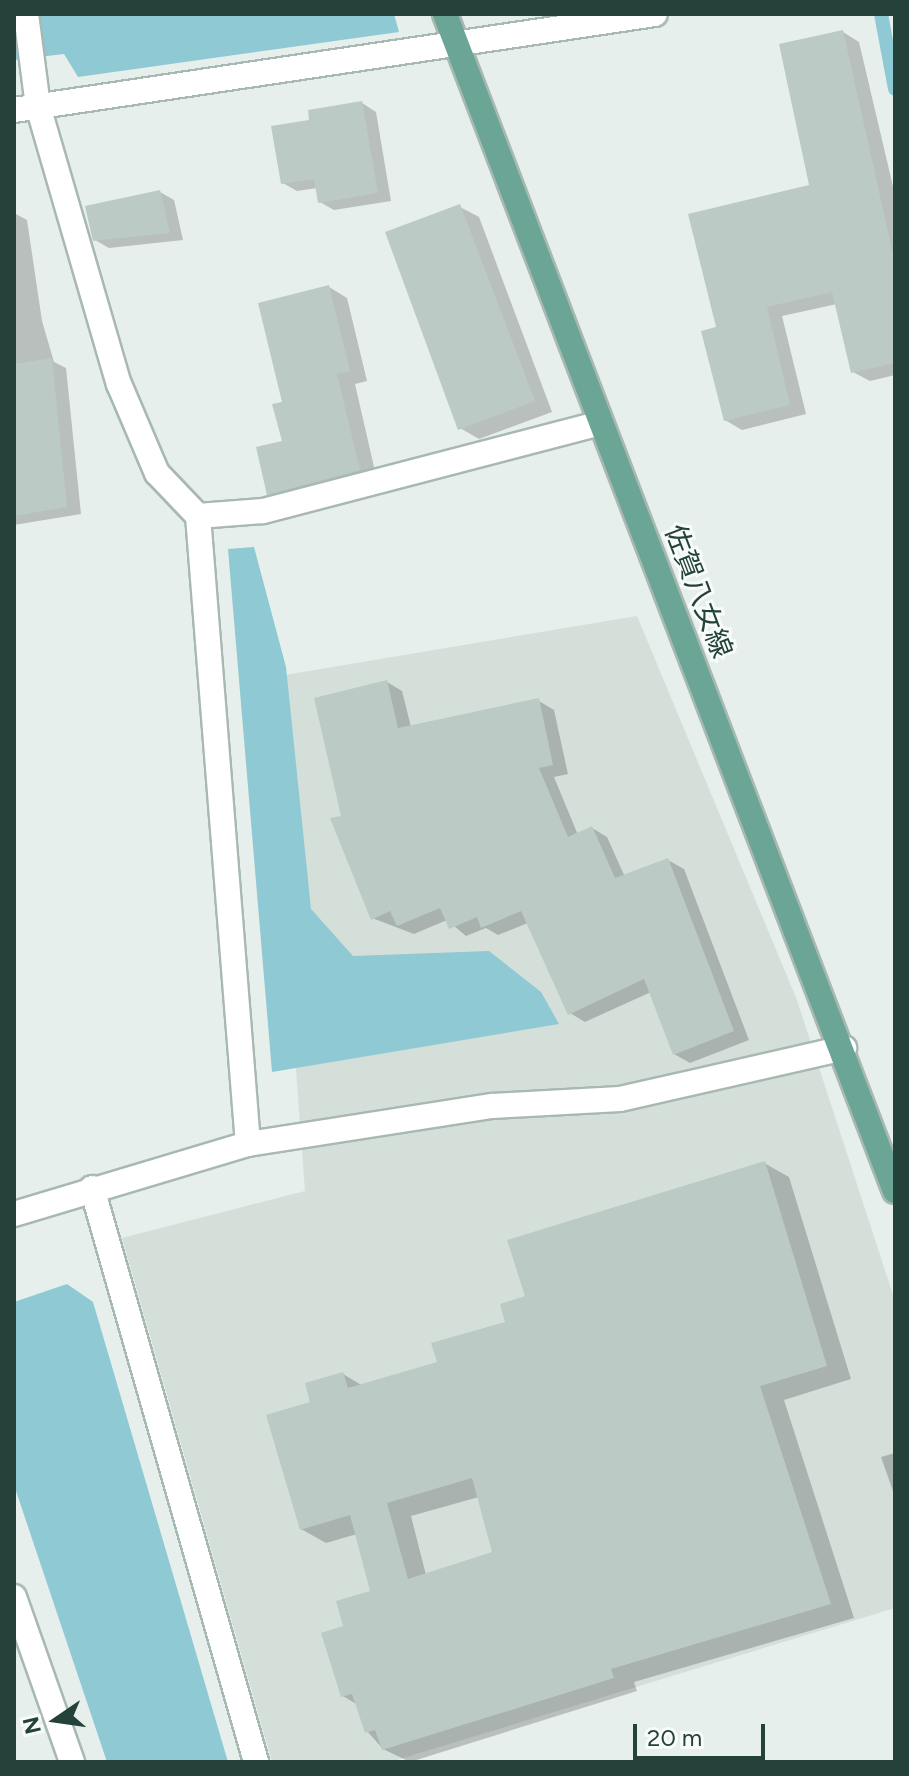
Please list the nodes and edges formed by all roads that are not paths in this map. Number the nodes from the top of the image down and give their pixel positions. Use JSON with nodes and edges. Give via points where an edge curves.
{"nodes":[{"id":1,"x":26,"y":14,"type":"edge"},
{"id":2,"x":445,"y":14,"type":"edge"},
{"id":3,"x":655,"y":14,"type":"edge"},
{"id":4,"x":455,"y":48,"type":"junction"},
{"id":5,"x":26,"y":108,"type":"edge"},
{"id":6,"x":601,"y":423,"type":"junction"},
{"id":7,"x":198,"y":516,"type":"junction"},
{"id":8,"x":844,"y":1048,"type":"junction"},
{"id":9,"x":248,"y":1144,"type":"junction"},
{"id":10,"x":92,"y":1188,"type":"junction"},
{"id":11,"x":895,"y":1191,"type":"edge"},
{"id":12,"x":14,"y":1214,"type":"edge"},
{"id":13,"x":14,"y":1597,"type":"edge"},
{"id":14,"x":72,"y":1762,"type":"edge"},
{"id":15,"x":256,"y":1762,"type":"edge"}],
"edges":[{"from":1,"to":5,"type":"street"},
{"from":2,"to":4,"type":"main road","name":"佐賀八女線"},
{"from":3,"to":4,"type":"street"},
{"from":4,"to":5,"type":"street"},
{"from":4,"to":6,"type":"main road","name":"佐賀八女線"},
{"from":5,"to":7,"type":"street","via":[[119,384],[157,473]]},
{"from":6,"to":7,"type":"street","via":[[263,511]]},
{"from":6,"to":8,"type":"main road","name":"佐賀八女線"},
{"from":7,"to":9,"type":"street"},
{"from":8,"to":9,"type":"street","via":[[620,1099],[492,1106]]},
{"from":8,"to":11,"type":"main road","name":"佐賀八女線"},
{"from":9,"to":10,"type":"street"},
{"from":10,"to":12,"type":"street"},
{"from":10,"to":15,"type":"street"},
{"from":13,"to":14,"type":"street"}]}
